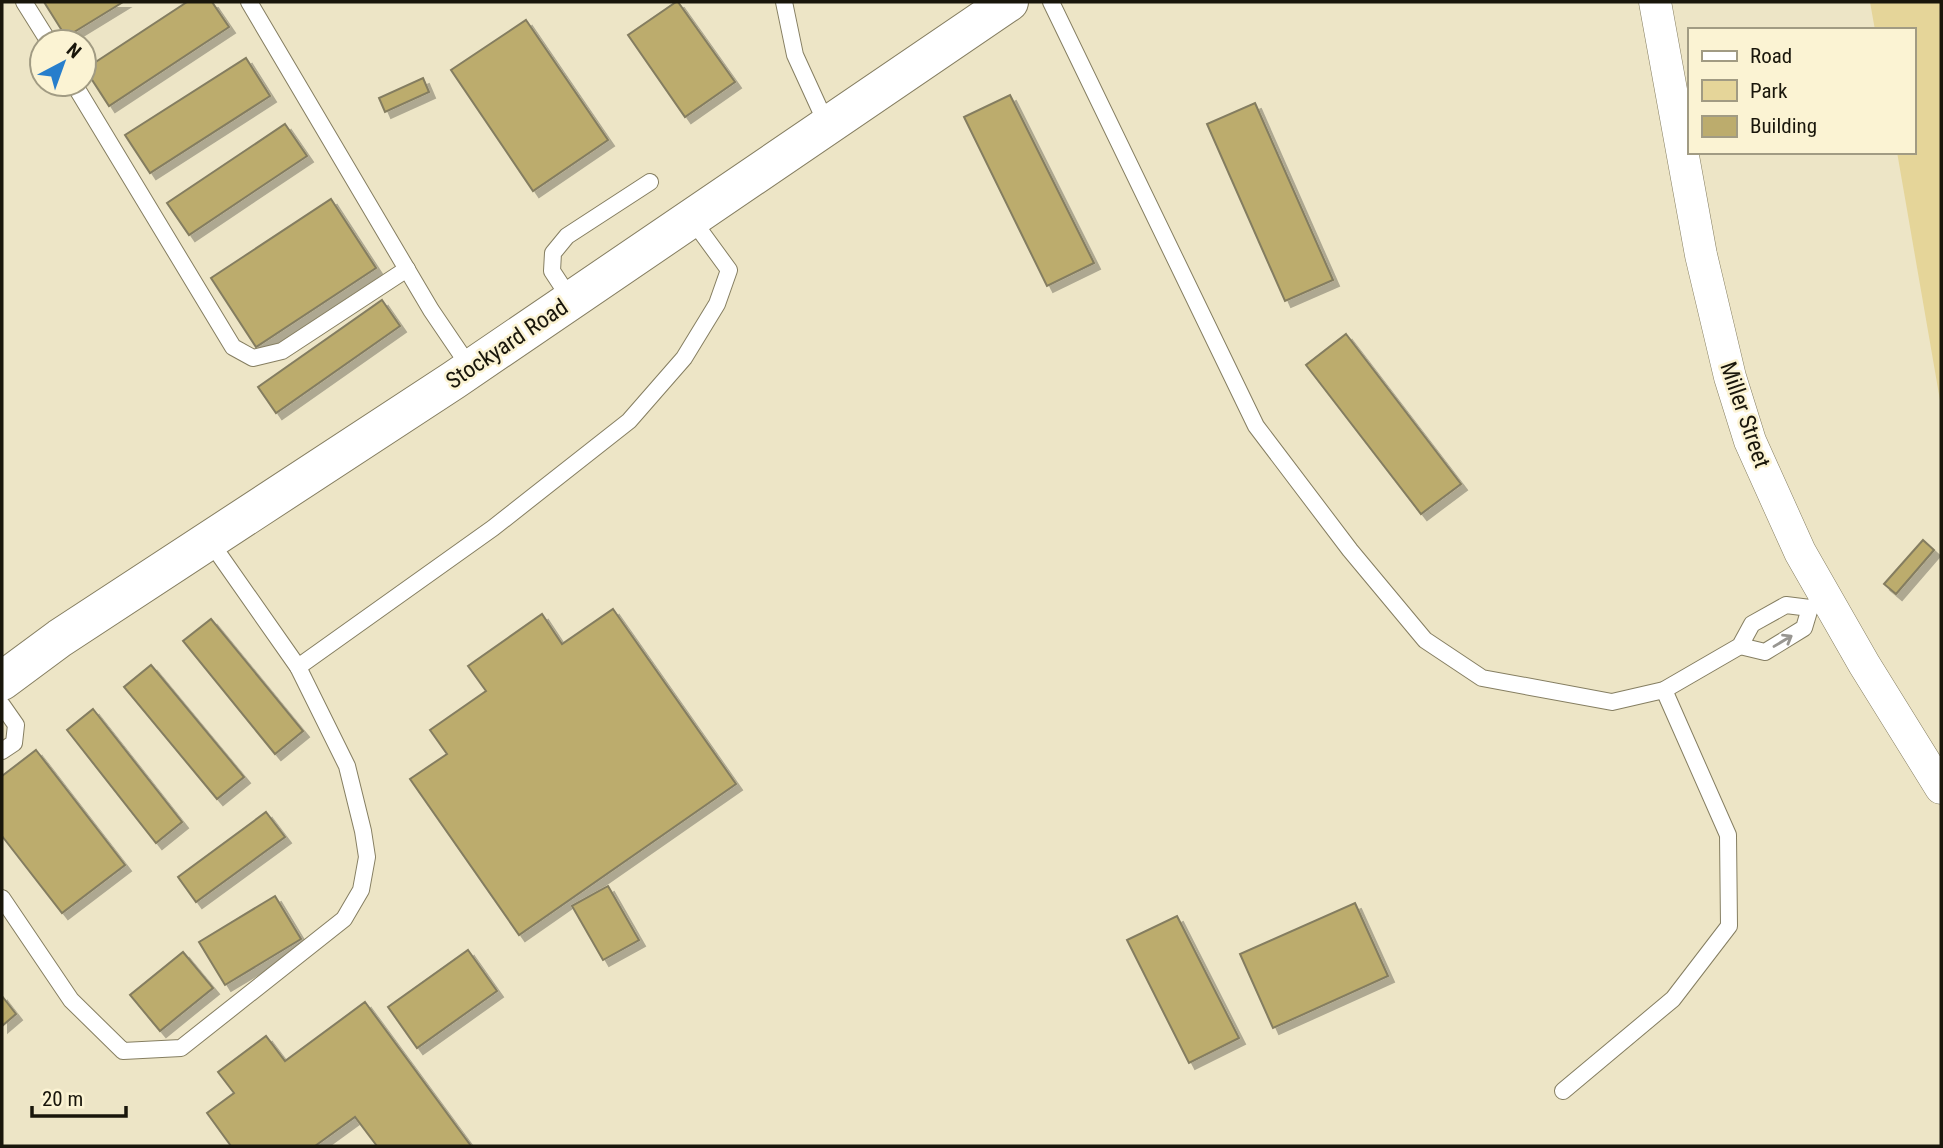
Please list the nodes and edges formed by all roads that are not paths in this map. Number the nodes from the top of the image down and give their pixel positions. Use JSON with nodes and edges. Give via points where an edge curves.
{"nodes":[{"id":1,"x":24,"y":2,"type":"edge"},
{"id":2,"x":248,"y":2,"type":"edge"},
{"id":3,"x":784,"y":2,"type":"edge"},
{"id":4,"x":1009,"y":2,"type":"edge"},
{"id":5,"x":1051,"y":2,"type":"edge"},
{"id":6,"x":1655,"y":2,"type":"edge"},
{"id":7,"x":40,"y":28,"type":"edge"},
{"id":8,"x":82,"y":98,"type":"edge"},
{"id":9,"x":827,"y":125,"type":"junction"},
{"id":10,"x":650,"y":182,"type":"dead end"},
{"id":11,"x":691,"y":218,"type":"junction"},
{"id":12,"x":407,"y":269,"type":"junction"},
{"id":13,"x":571,"y":300,"type":"junction"},
{"id":14,"x":471,"y":369,"type":"junction"},
{"id":15,"x":209,"y":540,"type":"junction"},
{"id":16,"x":1818,"y":603,"type":"junction"},
{"id":17,"x":1740,"y":646,"type":"junction"},
{"id":18,"x":298,"y":667,"type":"junction"},
{"id":19,"x":2,"y":681,"type":"edge"},
{"id":20,"x":1664,"y":690,"type":"junction"},
{"id":21,"x":2,"y":705,"type":"edge"},
{"id":22,"x":2,"y":751,"type":"edge"},
{"id":23,"x":1941,"y":788,"type":"edge"},
{"id":24,"x":2,"y":898,"type":"edge"},
{"id":25,"x":1563,"y":1091,"type":"dead end"}],
"edges":[{"from":1,"to":7,"type":"lane"},
{"from":2,"to":12,"type":"lane"},
{"from":3,"to":9,"type":"lane","via":[[795,55]]},
{"from":4,"to":9,"type":"street","name":"Stockyard Road"},
{"from":5,"to":20,"type":"lane","via":[[1256,426],[1425,640],[1482,678],[1612,702]]},
{"from":6,"to":16,"type":"street","name":"Miller Street","via":[[1701,255],[1730,377],[1750,441]]},
{"from":8,"to":12,"type":"lane","via":[[233,347],[253,358],[282,351]]},
{"from":9,"to":11,"type":"street","name":"Stockyard Road"},
{"from":10,"to":13,"type":"lane","via":[[567,236],[553,253],[552,271]]},
{"from":11,"to":13,"type":"street","name":"Stockyard Road"},
{"from":11,"to":18,"type":"lane","via":[[729,270],[717,304],[684,358],[629,421],[493,528]]},
{"from":12,"to":14,"type":"lane"},
{"from":13,"to":14,"type":"street","name":"Stockyard Road"},
{"from":14,"to":15,"type":"street","name":"Stockyard Road"},
{"from":15,"to":18,"type":"lane"},
{"from":15,"to":19,"type":"street","name":"Stockyard Road"},
{"from":16,"to":17,"type":"lane","via":[[1786,605],[1752,624]]},
{"from":17,"to":16,"type":"lane","one_way":true,"via":[[1765,652],[1804,628]]},
{"from":16,"to":23,"type":"street","name":"Miller Street"},
{"from":17,"to":20,"type":"lane"},
{"from":18,"to":24,"type":"lane","via":[[347,766],[367,857],[361,890],[344,919],[181,1048],[123,1051],[71,1000]]},
{"from":20,"to":25,"type":"lane","via":[[1728,835],[1729,926],[1673,999]]},
{"from":21,"to":22,"type":"lane","via":[[16,725],[14,743]]}]}
